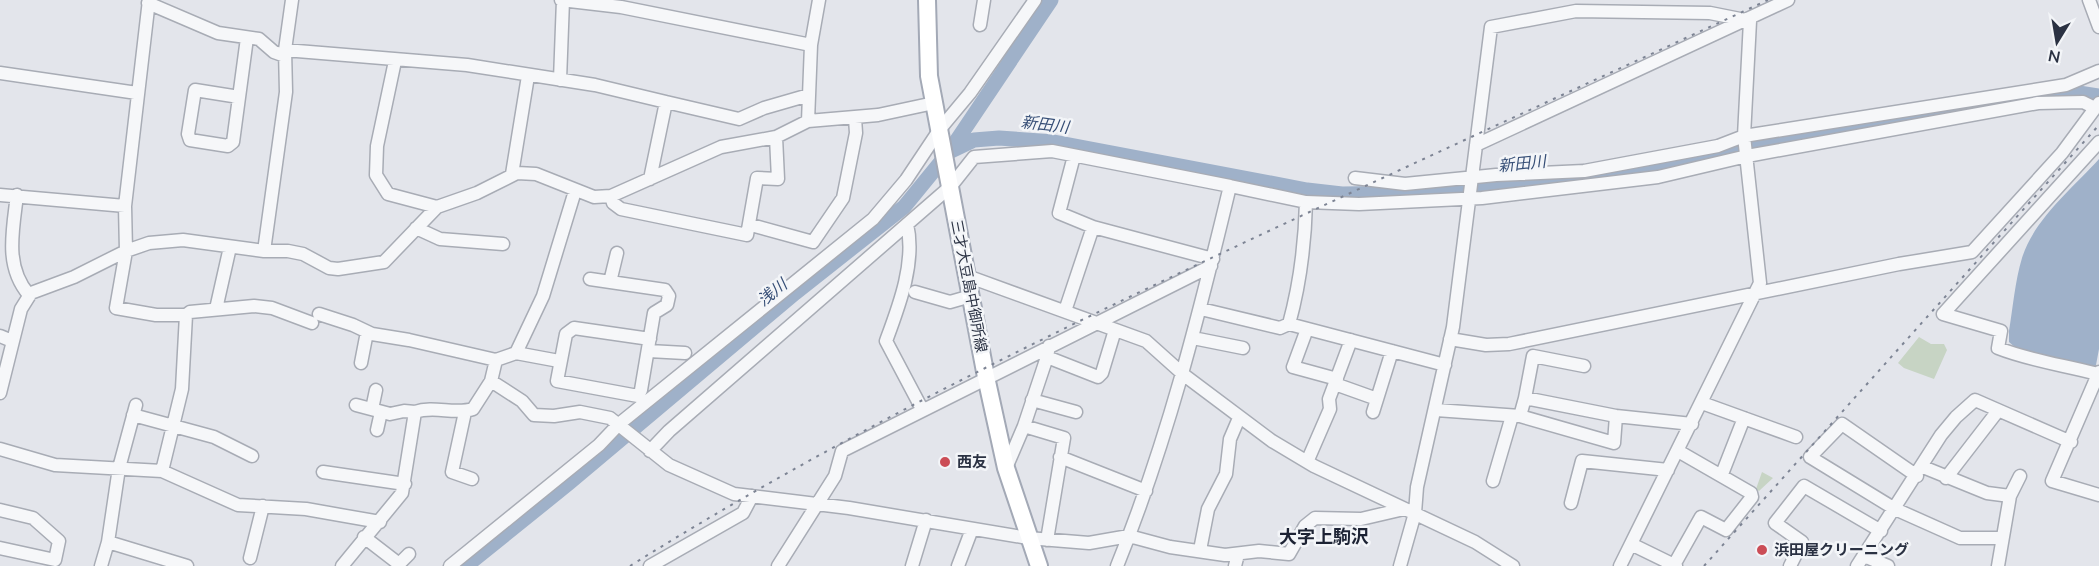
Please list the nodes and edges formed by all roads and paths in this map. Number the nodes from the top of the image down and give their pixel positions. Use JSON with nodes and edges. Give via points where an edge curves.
{"nodes":[{"id":1,"x":292,"y":0,"type":"edge"},
{"id":2,"x":562,"y":0,"type":"edge"},
{"id":3,"x":819,"y":0,"type":"edge"},
{"id":4,"x":927,"y":0,"type":"edge"},
{"id":5,"x":1035,"y":0,"type":"edge"},
{"id":6,"x":1563,"y":0,"type":"edge"},
{"id":7,"x":1788,"y":0,"type":"edge"},
{"id":8,"x":2089,"y":0,"type":"edge"},
{"id":9,"x":148,"y":2,"type":"edge"},
{"id":10,"x":981,"y":6,"type":"edge"},
{"id":11,"x":1559,"y":13,"type":"junction"},
{"id":12,"x":1744,"y":21,"type":"junction"},
{"id":13,"x":980,"y":25,"type":"dead end"},
{"id":14,"x":2099,"y":27,"type":"edge"},
{"id":15,"x":247,"y":38,"type":"junction"},
{"id":16,"x":812,"y":45,"type":"junction"},
{"id":17,"x":285,"y":53,"type":"junction"},
{"id":18,"x":395,"y":61,"type":"junction"},
{"id":19,"x":2099,"y":71,"type":"edge"},
{"id":20,"x":0,"y":73,"type":"edge"},
{"id":21,"x":528,"y":76,"type":"junction"},
{"id":22,"x":560,"y":80,"type":"junction"},
{"id":23,"x":137,"y":93,"type":"junction"},
{"id":24,"x":809,"y":95,"type":"junction"},
{"id":25,"x":239,"y":97,"type":"junction"},
{"id":26,"x":666,"y":102,"type":"junction"},
{"id":27,"x":934,"y":103,"type":"junction"},
{"id":28,"x":2097,"y":106,"type":"edge"},
{"id":29,"x":855,"y":118,"type":"junction"},
{"id":30,"x":808,"y":121,"type":"junction"},
{"id":31,"x":941,"y":133,"type":"junction"},
{"id":32,"x":776,"y":137,"type":"junction"},
{"id":33,"x":2099,"y":142,"type":"edge"},
{"id":34,"x":1476,"y":145,"type":"junction"},
{"id":35,"x":1746,"y":146,"type":"junction"},
{"id":36,"x":1074,"y":156,"type":"junction"},
{"id":37,"x":512,"y":174,"type":"junction"},
{"id":38,"x":1355,"y":178,"type":"dead end"},
{"id":39,"x":650,"y":179,"type":"junction"},
{"id":40,"x":950,"y":179,"type":"junction"},
{"id":41,"x":1230,"y":186,"type":"junction"},
{"id":42,"x":1471,"y":188,"type":"junction"},
{"id":43,"x":575,"y":191,"type":"junction"},
{"id":44,"x":0,"y":195,"type":"edge"},
{"id":45,"x":17,"y":195,"type":"junction"},
{"id":46,"x":611,"y":196,"type":"junction"},
{"id":47,"x":1306,"y":202,"type":"junction"},
{"id":48,"x":125,"y":206,"type":"junction"},
{"id":49,"x":437,"y":207,"type":"junction"},
{"id":50,"x":907,"y":224,"type":"junction"},
{"id":51,"x":751,"y":225,"type":"junction"},
{"id":52,"x":1093,"y":227,"type":"junction"},
{"id":53,"x":416,"y":228,"type":"junction"},
{"id":54,"x":504,"y":244,"type":"dead end"},
{"id":55,"x":230,"y":247,"type":"junction"},
{"id":56,"x":126,"y":251,"type":"junction"},
{"id":57,"x":264,"y":251,"type":"junction"},
{"id":58,"x":617,"y":253,"type":"dead end"},
{"id":59,"x":1212,"y":263,"type":"junction"},
{"id":60,"x":967,"y":276,"type":"junction"},
{"id":61,"x":590,"y":279,"type":"dead end"},
{"id":62,"x":610,"y":282,"type":"junction"},
{"id":63,"x":915,"y":292,"type":"dead end"},
{"id":64,"x":1756,"y":294,"type":"junction"},
{"id":65,"x":29,"y":295,"type":"junction"},
{"id":66,"x":971,"y":296,"type":"junction"},
{"id":67,"x":216,"y":309,"type":"junction"},
{"id":68,"x":1201,"y":309,"type":"junction"},
{"id":69,"x":1065,"y":311,"type":"junction"},
{"id":70,"x":186,"y":315,"type":"junction"},
{"id":71,"x":1095,"y":323,"type":"junction"},
{"id":72,"x":1289,"y":324,"type":"junction"},
{"id":73,"x":1307,"y":329,"type":"junction"},
{"id":74,"x":1115,"y":330,"type":"junction"},
{"id":75,"x":368,"y":332,"type":"junction"},
{"id":76,"x":6,"y":338,"type":"edge"},
{"id":77,"x":1193,"y":338,"type":"junction"},
{"id":78,"x":1450,"y":339,"type":"junction"},
{"id":79,"x":1351,"y":340,"type":"junction"},
{"id":80,"x":649,"y":345,"type":"junction"},
{"id":81,"x":1243,"y":348,"type":"dead end"},
{"id":82,"x":1392,"y":351,"type":"junction"},
{"id":83,"x":1048,"y":352,"type":"junction"},
{"id":84,"x":516,"y":353,"type":"junction"},
{"id":85,"x":686,"y":353,"type":"dead end"},
{"id":86,"x":496,"y":360,"type":"junction"},
{"id":87,"x":559,"y":362,"type":"junction"},
{"id":88,"x":361,"y":363,"type":"dead end"},
{"id":89,"x":1445,"y":365,"type":"junction"},
{"id":90,"x":1584,"y":366,"type":"dead end"},
{"id":91,"x":2099,"y":373,"type":"edge"},
{"id":92,"x":1184,"y":375,"type":"junction"},
{"id":93,"x":986,"y":377,"type":"junction"},
{"id":94,"x":490,"y":381,"type":"junction"},
{"id":95,"x":1336,"y":382,"type":"junction"},
{"id":96,"x":376,"y":390,"type":"dead end"},
{"id":97,"x":0,"y":393,"type":"edge"},
{"id":98,"x":1525,"y":398,"type":"junction"},
{"id":99,"x":1377,"y":399,"type":"junction"},
{"id":100,"x":1032,"y":400,"type":"junction"},
{"id":101,"x":1702,"y":403,"type":"junction"},
{"id":102,"x":356,"y":405,"type":"dead end"},
{"id":103,"x":376,"y":410,"type":"junction"},
{"id":104,"x":922,"y":410,"type":"junction"},
{"id":105,"x":1437,"y":410,"type":"junction"},
{"id":106,"x":415,"y":412,"type":"junction"},
{"id":107,"x":465,"y":412,"type":"junction"},
{"id":108,"x":1076,"y":412,"type":"dead end"},
{"id":109,"x":1373,"y":412,"type":"dead end"},
{"id":110,"x":1997,"y":412,"type":"junction"},
{"id":111,"x":1516,"y":416,"type":"junction"},
{"id":112,"x":1616,"y":416,"type":"junction"},
{"id":113,"x":1239,"y":418,"type":"junction"},
{"id":114,"x":1744,"y":418,"type":"junction"},
{"id":115,"x":1692,"y":424,"type":"junction"},
{"id":116,"x":621,"y":425,"type":"junction"},
{"id":117,"x":175,"y":426,"type":"junction"},
{"id":118,"x":1024,"y":426,"type":"junction"},
{"id":119,"x":377,"y":430,"type":"dead end"},
{"id":120,"x":1796,"y":436,"type":"dead end"},
{"id":121,"x":2071,"y":442,"type":"junction"},
{"id":122,"x":0,"y":449,"type":"edge"},
{"id":123,"x":648,"y":450,"type":"junction"},
{"id":124,"x":1678,"y":451,"type":"junction"},
{"id":125,"x":252,"y":456,"type":"dead end"},
{"id":126,"x":1060,"y":457,"type":"junction"},
{"id":127,"x":1307,"y":462,"type":"junction"},
{"id":128,"x":119,"y":468,"type":"junction"},
{"id":129,"x":1006,"y":468,"type":"junction"},
{"id":130,"x":1668,"y":470,"type":"junction"},
{"id":131,"x":162,"y":471,"type":"junction"},
{"id":132,"x":323,"y":472,"type":"dead end"},
{"id":133,"x":1920,"y":472,"type":"junction"},
{"id":134,"x":1722,"y":474,"type":"junction"},
{"id":135,"x":2020,"y":476,"type":"dead end"},
{"id":136,"x":1946,"y":478,"type":"junction"},
{"id":137,"x":472,"y":479,"type":"dead end"},
{"id":138,"x":1493,"y":481,"type":"dead end"},
{"id":139,"x":405,"y":484,"type":"junction"},
{"id":140,"x":1146,"y":491,"type":"junction"},
{"id":141,"x":2099,"y":495,"type":"edge"},
{"id":142,"x":752,"y":496,"type":"junction"},
{"id":143,"x":2010,"y":496,"type":"junction"},
{"id":144,"x":1571,"y":503,"type":"dead end"},
{"id":145,"x":817,"y":505,"type":"junction"},
{"id":146,"x":263,"y":506,"type":"junction"},
{"id":147,"x":1895,"y":509,"type":"junction"},
{"id":148,"x":0,"y":510,"type":"edge"},
{"id":149,"x":1409,"y":511,"type":"junction"},
{"id":150,"x":926,"y":520,"type":"junction"},
{"id":151,"x":380,"y":522,"type":"junction"},
{"id":152,"x":972,"y":529,"type":"junction"},
{"id":153,"x":1881,"y":531,"type":"junction"},
{"id":154,"x":1130,"y":536,"type":"junction"},
{"id":155,"x":364,"y":537,"type":"junction"},
{"id":156,"x":1028,"y":538,"type":"junction"},
{"id":157,"x":2002,"y":538,"type":"junction"},
{"id":158,"x":1047,"y":540,"type":"junction"},
{"id":159,"x":108,"y":542,"type":"junction"},
{"id":160,"x":1631,"y":544,"type":"junction"},
{"id":161,"x":0,"y":548,"type":"edge"},
{"id":162,"x":1200,"y":550,"type":"junction"},
{"id":163,"x":409,"y":554,"type":"dead end"},
{"id":164,"x":250,"y":558,"type":"dead end"},
{"id":165,"x":1236,"y":560,"type":"edge"},
{"id":166,"x":1861,"y":561,"type":"edge"},
{"id":167,"x":1675,"y":565,"type":"edge"},
{"id":168,"x":101,"y":566,"type":"edge"},
{"id":169,"x":187,"y":566,"type":"edge"},
{"id":170,"x":342,"y":566,"type":"edge"},
{"id":171,"x":450,"y":566,"type":"edge"},
{"id":172,"x":650,"y":566,"type":"edge"},
{"id":173,"x":777,"y":566,"type":"edge"},
{"id":174,"x":912,"y":566,"type":"edge"},
{"id":175,"x":958,"y":566,"type":"edge"},
{"id":176,"x":1039,"y":566,"type":"edge"},
{"id":177,"x":1117,"y":566,"type":"edge"},
{"id":178,"x":1400,"y":566,"type":"edge"},
{"id":179,"x":1513,"y":566,"type":"edge"},
{"id":180,"x":1620,"y":566,"type":"edge"},
{"id":181,"x":1790,"y":566,"type":"edge"},
{"id":182,"x":1888,"y":566,"type":"edge"},
{"id":183,"x":1998,"y":566,"type":"edge"}],
"edges":[{"from":1,"to":17,"type":"street"},
{"from":2,"to":16,"type":"street","via":[[621,7]]},
{"from":2,"to":22,"type":"street"},
{"from":3,"to":16,"type":"street"},
{"from":4,"to":27,"type":"main road","name":"三才大豆島中御所線","via":[[929,76]]},
{"from":5,"to":31,"type":"street"},
{"from":6,"to":11,"type":"street"},
{"from":7,"to":12,"type":"street"},
{"from":8,"to":14,"type":"street"},
{"from":9,"to":15,"type":"street","via":[[201,28]]},
{"from":9,"to":23,"type":"street"},
{"from":10,"to":13,"type":"street"},
{"from":11,"to":12,"type":"street","via":[[1710,13]]},
{"from":11,"to":34,"type":"street","via":[[1491,27]]},
{"from":12,"to":34,"type":"street"},
{"from":12,"to":35,"type":"street","via":[[1750,21]]},
{"from":15,"to":17,"type":"street","via":[[259,39],[274,52]]},
{"from":15,"to":25,"type":"street"},
{"from":16,"to":24,"type":"street"},
{"from":17,"to":18,"type":"street"},
{"from":17,"to":57,"type":"street","via":[[286,92]]},
{"from":18,"to":21,"type":"street","via":[[467,65]]},
{"from":18,"to":49,"type":"street","via":[[377,146],[376,175],[387,194]]},
{"from":19,"to":35,"type":"street","via":[[2066,85]]},
{"from":20,"to":23,"type":"street"},
{"from":21,"to":22,"type":"street"},
{"from":21,"to":37,"type":"street"},
{"from":22,"to":26,"type":"street"},
{"from":23,"to":48,"type":"street"},
{"from":24,"to":26,"type":"street","via":[[739,119]]},
{"from":24,"to":30,"type":"street"},
{"from":25,"to":25,"type":"street","via":[[195,90],[190,140],[228,146],[233,142]]},
{"from":26,"to":39,"type":"street"},
{"from":27,"to":29,"type":"street"},
{"from":27,"to":31,"type":"main road","name":"三才大豆島中御所線"},
{"from":28,"to":35,"type":"street","via":[[2084,102],[2038,103]]},
{"from":28,"to":64,"type":"street","via":[[2062,153],[1972,252]]},
{"from":29,"to":30,"type":"street"},
{"from":29,"to":51,"type":"street","via":[[856,133],[843,198],[813,242]]},
{"from":30,"to":32,"type":"street"},
{"from":31,"to":40,"type":"main road","name":"三才大豆島中御所線"},
{"from":31,"to":116,"type":"street","via":[[873,219]]},
{"from":32,"to":39,"type":"street","via":[[721,147]]},
{"from":32,"to":51,"type":"street","via":[[778,179],[757,178]]},
{"from":33,"to":91,"type":"street","via":[[1943,314],[2001,331],[1998,348],[2028,360]]},
{"from":34,"to":42,"type":"street"},
{"from":35,"to":42,"type":"street","via":[[1718,146]]},
{"from":35,"to":42,"type":"street","via":[[1658,177]]},
{"from":35,"to":64,"type":"street","via":[[1760,283]]},
{"from":36,"to":40,"type":"street","via":[[1035,150],[974,157]]},
{"from":36,"to":41,"type":"street"},
{"from":36,"to":52,"type":"street","via":[[1059,213]]},
{"from":37,"to":43,"type":"street","via":[[536,174]]},
{"from":37,"to":49,"type":"street","via":[[477,193]]},
{"from":38,"to":42,"type":"street"},
{"from":39,"to":46,"type":"street"},
{"from":40,"to":50,"type":"street"},
{"from":40,"to":60,"type":"main road","name":"三才大豆島中御所線"},
{"from":41,"to":47,"type":"street"},
{"from":41,"to":59,"type":"street"},
{"from":42,"to":47,"type":"street","via":[[1359,204]]},
{"from":42,"to":78,"type":"street"},
{"from":43,"to":46,"type":"street","via":[[594,197]]},
{"from":43,"to":84,"type":"street","via":[[543,296]]},
{"from":44,"to":45,"type":"street"},
{"from":45,"to":48,"type":"street"},
{"from":45,"to":65,"type":"street","via":[[12,263],[20,286]]},
{"from":46,"to":51,"type":"street","via":[[621,209],[747,235]]},
{"from":47,"to":72,"type":"street","via":[[1299,285]]},
{"from":48,"to":56,"type":"street"},
{"from":49,"to":53,"type":"street"},
{"from":50,"to":104,"type":"street","via":[[909,256],[899,305],[886,341]]},
{"from":50,"to":123,"type":"street"},
{"from":52,"to":59,"type":"street"},
{"from":52,"to":69,"type":"street"},
{"from":53,"to":54,"type":"street","via":[[440,239]]},
{"from":53,"to":57,"type":"street","via":[[384,262],[338,269],[303,254]]},
{"from":55,"to":56,"type":"street","via":[[183,240],[149,243]]},
{"from":55,"to":57,"type":"street"},
{"from":55,"to":67,"type":"street"},
{"from":56,"to":65,"type":"street"},
{"from":56,"to":70,"type":"street","via":[[116,308]]},
{"from":58,"to":62,"type":"street"},
{"from":59,"to":68,"type":"street"},
{"from":59,"to":71,"type":"street"},
{"from":60,"to":66,"type":"main road","name":"三才大豆島中御所線"},
{"from":60,"to":69,"type":"street"},
{"from":61,"to":62,"type":"street"},
{"from":62,"to":80,"type":"street","via":[[665,290],[669,296],[667,305],[654,313]]},
{"from":63,"to":66,"type":"street","via":[[950,302]]},
{"from":64,"to":78,"type":"street","via":[[1509,344]]},
{"from":64,"to":101,"type":"street"},
{"from":65,"to":76,"type":"street"},
{"from":66,"to":93,"type":"main road","name":"三才大豆島中御所線"},
{"from":67,"to":70,"type":"street"},
{"from":67,"to":75,"type":"street","via":[[263,307]]},
{"from":68,"to":72,"type":"street","via":[[1280,328]]},
{"from":68,"to":77,"type":"street"},
{"from":69,"to":71,"type":"street"},
{"from":70,"to":117,"type":"street","via":[[182,388]]},
{"from":71,"to":74,"type":"street"},
{"from":71,"to":83,"type":"street"},
{"from":72,"to":73,"type":"street"},
{"from":73,"to":79,"type":"street"},
{"from":73,"to":95,"type":"street","via":[[1293,367]]},
{"from":74,"to":83,"type":"street","via":[[1098,377]]},
{"from":74,"to":92,"type":"street","via":[[1146,341]]},
{"from":75,"to":86,"type":"street"},
{"from":75,"to":88,"type":"street"},
{"from":76,"to":97,"type":"street"},
{"from":77,"to":81,"type":"street"},
{"from":77,"to":92,"type":"street"},
{"from":78,"to":89,"type":"street"},
{"from":79,"to":82,"type":"street"},
{"from":79,"to":95,"type":"street"},
{"from":80,"to":85,"type":"street"},
{"from":80,"to":87,"type":"street","via":[[574,328],[566,334]]},
{"from":80,"to":87,"type":"street","via":[[638,396],[563,384],[557,381]]},
{"from":82,"to":89,"type":"street"},
{"from":82,"to":99,"type":"street"},
{"from":83,"to":93,"type":"street"},
{"from":83,"to":100,"type":"street"},
{"from":84,"to":86,"type":"street"},
{"from":84,"to":87,"type":"street"},
{"from":86,"to":94,"type":"street"},
{"from":89,"to":105,"type":"street"},
{"from":90,"to":98,"type":"street","via":[[1533,356]]},
{"from":91,"to":121,"type":"street"},
{"from":92,"to":113,"type":"street"},
{"from":92,"to":140,"type":"street"},
{"from":93,"to":104,"type":"street"},
{"from":93,"to":129,"type":"main road","name":"三才大豆島中御所線"},
{"from":94,"to":107,"type":"street","via":[[473,409]]},
{"from":94,"to":116,"type":"street","via":[[522,401],[534,415],[580,412],[610,418]]},
{"from":95,"to":99,"type":"street"},
{"from":95,"to":127,"type":"street","via":[[1329,399],[1330,409]]},
{"from":96,"to":103,"type":"street"},
{"from":98,"to":111,"type":"street"},
{"from":98,"to":112,"type":"street"},
{"from":99,"to":109,"type":"street"},
{"from":100,"to":108,"type":"street"},
{"from":100,"to":118,"type":"street"},
{"from":101,"to":114,"type":"street"},
{"from":101,"to":115,"type":"street"},
{"from":102,"to":103,"type":"street"},
{"from":103,"to":106,"type":"street","via":[[390,414]]},
{"from":103,"to":119,"type":"street"},
{"from":104,"to":145,"type":"street","via":[[842,451],[835,476]]},
{"from":105,"to":111,"type":"street"},
{"from":105,"to":149,"type":"street"},
{"from":106,"to":107,"type":"street","via":[[425,408]]},
{"from":106,"to":139,"type":"street"},
{"from":107,"to":137,"type":"street","via":[[452,472]]},
{"from":110,"to":121,"type":"street"},
{"from":110,"to":133,"type":"street","via":[[1975,400],[1941,435]]},
{"from":110,"to":136,"type":"street"},
{"from":111,"to":112,"type":"street","via":[[1614,443]]},
{"from":111,"to":138,"type":"street"},
{"from":112,"to":115,"type":"street"},
{"from":113,"to":127,"type":"street"},
{"from":113,"to":162,"type":"street","via":[[1230,439],[1226,474],[1208,509]]},
{"from":114,"to":120,"type":"street"},
{"from":114,"to":134,"type":"street"},
{"from":115,"to":124,"type":"street"},
{"from":116,"to":123,"type":"street"},
{"from":116,"to":171,"type":"street"},
{"from":117,"to":125,"type":"street","via":[[214,437]]},
{"from":117,"to":128,"type":"street","via":[[134,410]]},
{"from":117,"to":131,"type":"street"},
{"from":118,"to":126,"type":"street","via":[[1064,438]]},
{"from":118,"to":129,"type":"street"},
{"from":121,"to":141,"type":"street","via":[[2052,481]]},
{"from":122,"to":128,"type":"street","via":[[55,465]]},
{"from":123,"to":142,"type":"street","via":[[669,465],[734,494]]},
{"from":124,"to":130,"type":"street"},
{"from":124,"to":134,"type":"street"},
{"from":126,"to":140,"type":"street"},
{"from":126,"to":158,"type":"street"},
{"from":127,"to":149,"type":"street"},
{"from":128,"to":131,"type":"street"},
{"from":128,"to":159,"type":"street"},
{"from":129,"to":156,"type":"main road","name":"三才大豆島中御所線"},
{"from":130,"to":144,"type":"street","via":[[1582,461]]},
{"from":130,"to":160,"type":"street"},
{"from":131,"to":146,"type":"street","via":[[238,505]]},
{"from":132,"to":139,"type":"street"},
{"from":133,"to":136,"type":"street"},
{"from":133,"to":147,"type":"street"},
{"from":133,"to":147,"type":"street","via":[[1842,424],[1810,457]]},
{"from":134,"to":167,"type":"street","via":[[1752,497],[1726,530],[1701,517]]},
{"from":135,"to":143,"type":"street"},
{"from":136,"to":143,"type":"street","via":[[1987,493]]},
{"from":139,"to":151,"type":"street"},
{"from":140,"to":154,"type":"street"},
{"from":142,"to":145,"type":"street"},
{"from":142,"to":172,"type":"street","via":[[743,513]]},
{"from":143,"to":157,"type":"street"},
{"from":145,"to":150,"type":"street"},
{"from":145,"to":173,"type":"street"},
{"from":146,"to":151,"type":"street"},
{"from":146,"to":164,"type":"street"},
{"from":147,"to":153,"type":"street"},
{"from":147,"to":157,"type":"street","via":[[1960,538]]},
{"from":148,"to":161,"type":"street","via":[[33,518],[59,541],[55,560]]},
{"from":149,"to":165,"type":"street","via":[[1361,519],[1316,518],[1305,526],[1289,554],[1259,551]]},
{"from":149,"to":178,"type":"street"},
{"from":149,"to":179,"type":"street","via":[[1475,542]]},
{"from":150,"to":152,"type":"street"},
{"from":150,"to":174,"type":"street"},
{"from":151,"to":155,"type":"street"},
{"from":152,"to":156,"type":"street"},
{"from":152,"to":175,"type":"street"},
{"from":153,"to":166,"type":"street"},
{"from":153,"to":181,"type":"street","via":[[1804,486],[1775,523],[1802,542]]},
{"from":154,"to":158,"type":"street","via":[[1089,543]]},
{"from":154,"to":162,"type":"street"},
{"from":154,"to":177,"type":"street"},
{"from":155,"to":163,"type":"street","via":[[399,564]]},
{"from":155,"to":170,"type":"street"},
{"from":156,"to":158,"type":"street"},
{"from":156,"to":176,"type":"main road","name":"三才大豆島中御所線"},
{"from":157,"to":183,"type":"street"},
{"from":159,"to":168,"type":"street"},
{"from":159,"to":169,"type":"street"},
{"from":160,"to":167,"type":"street"},
{"from":160,"to":180,"type":"street"},
{"from":162,"to":165,"type":"street"},
{"from":166,"to":182,"type":"street"}]}
